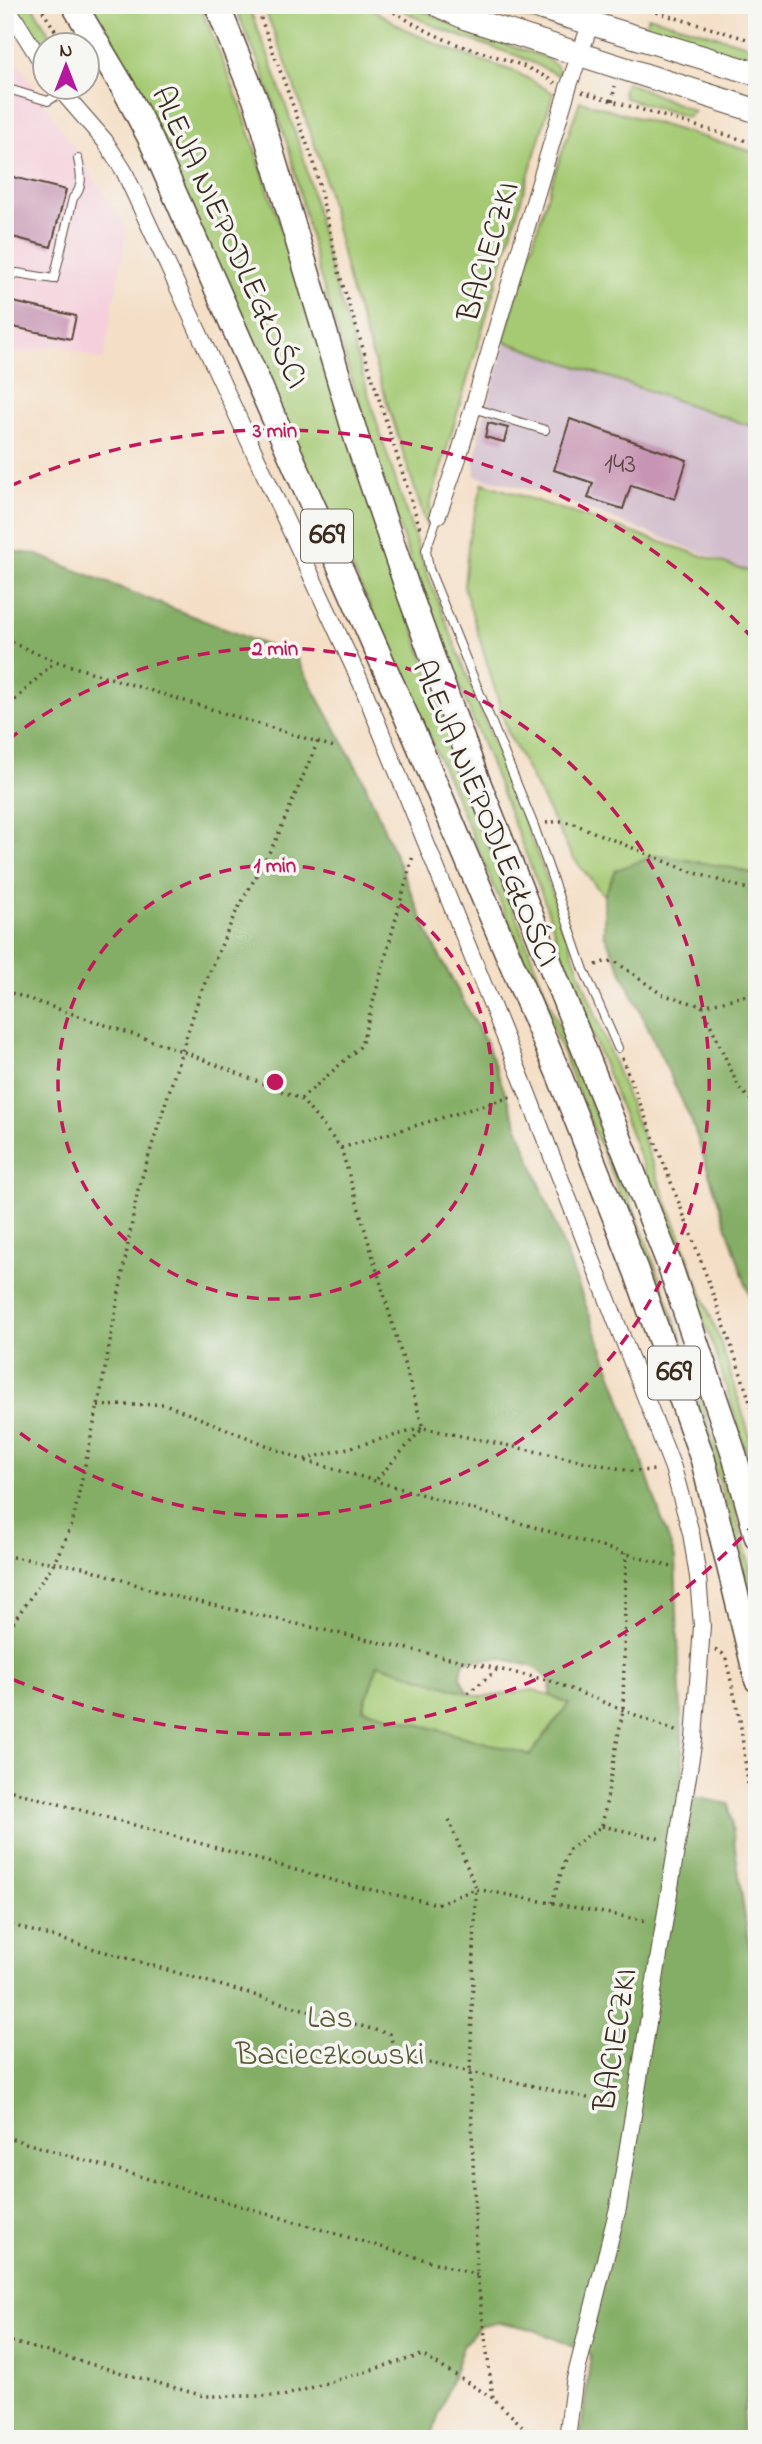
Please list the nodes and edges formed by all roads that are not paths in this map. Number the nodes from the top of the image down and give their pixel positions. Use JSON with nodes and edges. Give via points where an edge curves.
{"nodes":[{"id":1,"x":6,"y":5,"type":"edge"},
{"id":2,"x":74,"y":5,"type":"edge"},
{"id":3,"x":217,"y":5,"type":"edge"},
{"id":4,"x":438,"y":5,"type":"edge"},
{"id":5,"x":531,"y":5,"type":"edge"},
{"id":6,"x":594,"y":15,"type":"edge"},
{"id":7,"x":32,"y":47,"type":"edge"},
{"id":8,"x":579,"y":55,"type":"junction"},
{"id":9,"x":757,"y":74,"type":"edge"},
{"id":10,"x":5,"y":88,"type":"edge"},
{"id":11,"x":32,"y":96,"type":"edge"},
{"id":12,"x":71,"y":102,"type":"edge"},
{"id":13,"x":757,"y":111,"type":"edge"},
{"id":14,"x":78,"y":159,"type":"dead end"},
{"id":15,"x":5,"y":279,"type":"edge"},
{"id":16,"x":473,"y":408,"type":"junction"},
{"id":17,"x":545,"y":430,"type":"dead end"},
{"id":18,"x":438,"y":515,"type":"joint"},
{"id":19,"x":618,"y":1048,"type":"road end"},
{"id":20,"x":757,"y":1537,"type":"edge"},
{"id":21,"x":757,"y":1680,"type":"edge"},
{"id":22,"x":567,"y":2439,"type":"edge"}],
"edges":[{"from":1,"to":7,"type":"street"},
{"from":2,"to":21,"type":"main road","name":"ALEJA NIEPODLEGŁOŚCI","number":"669","via":[[150,138],[560,1077],[641,1283],[703,1460]]},
{"from":3,"to":20,"type":"main road","name":"ALEJA NIEPODLEGŁOŚCI","number":"669","via":[[257,104],[358,443],[407,586],[476,777],[668,1261],[733,1451]]},
{"from":4,"to":8,"type":"main road"},
{"from":5,"to":6,"type":"main road"},
{"from":6,"to":8,"type":"street","name":"BACIECZKI"},
{"from":6,"to":9,"type":"main road"},
{"from":8,"to":13,"type":"main road"},
{"from":8,"to":16,"type":"street","name":"BACIECZKI"},
{"from":10,"to":11,"type":"lane"},
{"from":12,"to":22,"type":"street","name":"BACIECZKI","via":[[124,171],[362,685],[673,1468],[691,1533],[702,1647],[694,1740],[618,2208],[574,2383]]},
{"from":14,"to":15,"type":"lane","via":[[81,177],[54,279],[17,272]]},
{"from":16,"to":17,"type":"lane"},
{"from":16,"to":18,"type":"street","name":"BACIECZKI"},
{"from":18,"to":19,"type":"lane","via":[[426,550],[429,569]]}]}
